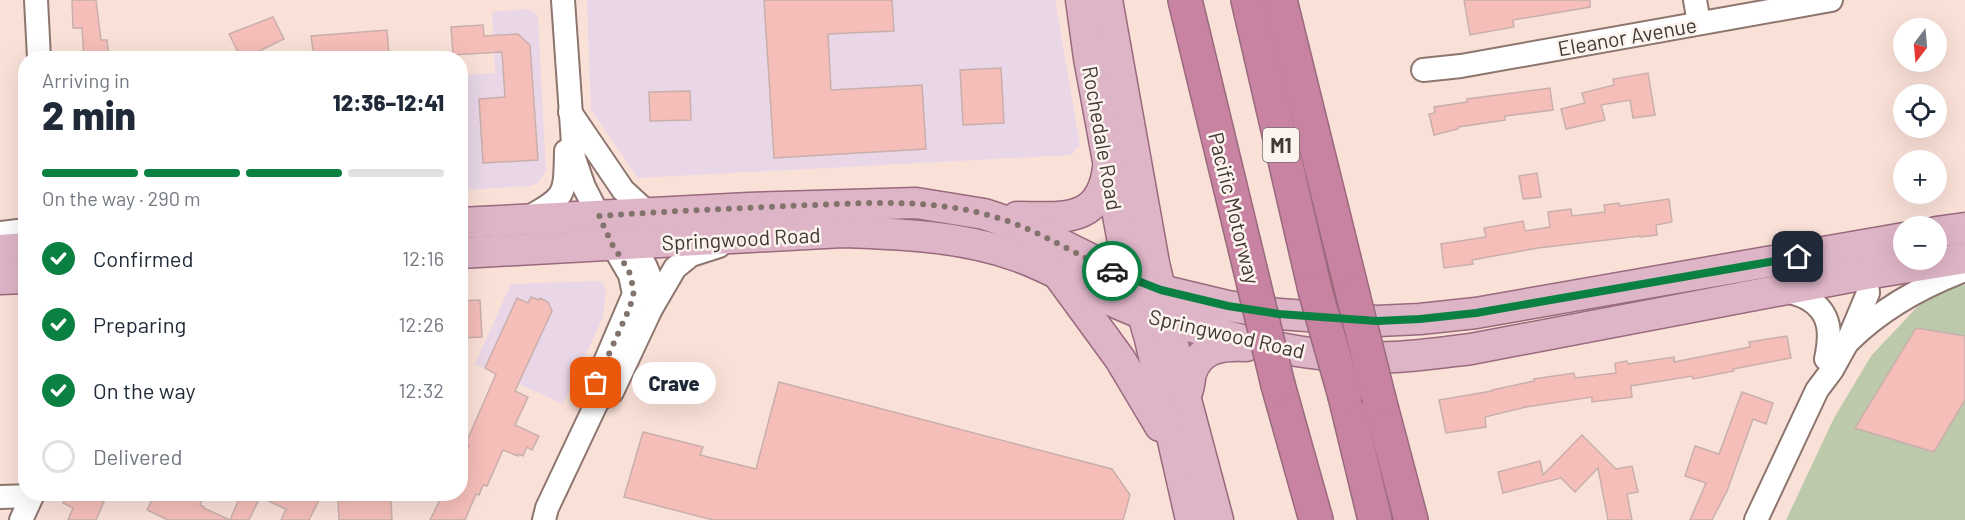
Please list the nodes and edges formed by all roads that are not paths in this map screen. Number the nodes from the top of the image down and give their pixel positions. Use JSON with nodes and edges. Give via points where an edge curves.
{"nodes":[{"id":1,"x":36,"y":0,"type":"edge"},
{"id":2,"x":563,"y":0,"type":"edge"},
{"id":3,"x":1081,"y":0,"type":"edge"},
{"id":4,"x":1107,"y":0,"type":"edge"},
{"id":5,"x":1185,"y":0,"type":"edge"},
{"id":6,"x":1248,"y":0,"type":"edge"},
{"id":7,"x":1280,"y":0,"type":"edge"},
{"id":8,"x":1695,"y":0,"type":"edge"},
{"id":9,"x":1831,"y":0,"type":"edge"},
{"id":10,"x":1699,"y":23,"type":"junction"},
{"id":11,"x":39,"y":51,"type":"edge"},
{"id":12,"x":1424,"y":70,"type":"dead end"},
{"id":13,"x":569,"y":111,"type":"junction"},
{"id":14,"x":1108,"y":168,"type":"junction"},
{"id":15,"x":647,"y":213,"type":"junction"},
{"id":16,"x":599,"y":216,"type":"junction"},
{"id":17,"x":999,"y":219,"type":"junction"},
{"id":18,"x":524,"y":220,"type":"junction"},
{"id":19,"x":468,"y":223,"type":"edge"},
{"id":20,"x":1965,"y":228,"type":"edge"},
{"id":21,"x":1947,"y":230,"type":"edge"},
{"id":22,"x":18,"y":231,"type":"edge"},
{"id":23,"x":0,"y":232,"type":"edge"},
{"id":24,"x":749,"y":238,"type":"junction"},
{"id":25,"x":619,"y":244,"type":"junction"},
{"id":26,"x":1893,"y":244,"type":"edge"},
{"id":27,"x":18,"y":249,"type":"edge"},
{"id":28,"x":0,"y":250,"type":"edge"},
{"id":29,"x":468,"y":253,"type":"edge"},
{"id":30,"x":1965,"y":258,"type":"edge"},
{"id":31,"x":1864,"y":260,"type":"junction"},
{"id":32,"x":1965,"y":270,"type":"edge"},
{"id":33,"x":1058,"y":275,"type":"junction"},
{"id":34,"x":1133,"y":280,"type":"junction"},
{"id":35,"x":1161,"y":290,"type":"junction"},
{"id":36,"x":1773,"y":292,"type":"junction"},
{"id":37,"x":651,"y":309,"type":"junction"},
{"id":38,"x":1156,"y":317,"type":"junction"},
{"id":39,"x":1847,"y":343,"type":"junction"},
{"id":40,"x":1276,"y":349,"type":"junction"},
{"id":41,"x":1826,"y":359,"type":"junction"},
{"id":42,"x":1817,"y":390,"type":"junction"},
{"id":43,"x":1185,"y":396,"type":"junction"},
{"id":44,"x":598,"y":400,"type":"junction"},
{"id":45,"x":1176,"y":452,"type":"junction"},
{"id":46,"x":18,"y":496,"type":"edge"},
{"id":47,"x":0,"y":497,"type":"edge"},
{"id":48,"x":30,"y":501,"type":"edge"},
{"id":49,"x":21,"y":520,"type":"edge"},
{"id":50,"x":544,"y":520,"type":"edge"},
{"id":51,"x":1191,"y":520,"type":"edge"},
{"id":52,"x":1218,"y":520,"type":"edge"},
{"id":53,"x":1316,"y":520,"type":"edge"},
{"id":54,"x":1375,"y":520,"type":"edge"},
{"id":55,"x":1411,"y":520,"type":"edge"},
{"id":56,"x":1756,"y":520,"type":"edge"}],
"edges":[{"from":1,"to":11,"type":"street"},
{"from":2,"to":13,"type":"street"},
{"from":3,"to":14,"type":"main road","name":"Rochedale Road"},
{"from":4,"to":35,"type":"main road","name":"Rochedale Road"},
{"from":5,"to":53,"type":"highway","name":"Pacific Motorway","bridge":true,"via":[[1278,385]]},
{"from":6,"to":54,"type":"highway","number":"M1","bridge":true,"via":[[1315,290]]},
{"from":7,"to":55,"type":"highway","bridge":true},
{"from":8,"to":10,"type":"street"},
{"from":9,"to":10,"type":"street","name":"Eleanor Avenue"},
{"from":10,"to":12,"type":"street","name":"Eleanor Avenue"},
{"from":13,"to":15,"type":"street","via":[[623,190]]},
{"from":13,"to":16,"type":"street","via":[[576,165]]},
{"from":13,"to":18,"type":"street","via":[[566,177],[561,195]]},
{"from":14,"to":17,"type":"main road","via":[[1102,190],[1077,214],[1055,219]]},
{"from":14,"to":34,"type":"main road","name":"Rochedale Road"},
{"from":15,"to":16,"type":"main road","name":"Springwood Road"},
{"from":15,"to":17,"type":"main road","name":"Springwood Road","via":[[916,203]]},
{"from":16,"to":18,"type":"main road","name":"Springwood Road"},
{"from":16,"to":25,"type":"main road"},
{"from":17,"to":34,"type":"main road","name":"Springwood Road","via":[[1036,232]]},
{"from":18,"to":19,"type":"main road","name":"Springwood Road"},
{"from":20,"to":21,"type":"main road"},
{"from":22,"to":23,"type":"street"},
{"from":24,"to":25,"type":"main road","name":"Springwood Road"},
{"from":24,"to":33,"type":"main road","name":"Springwood Road","via":[[843,232],[906,234],[988,247]]},
{"from":24,"to":37,"type":"street","via":[[700,251],[684,260]]},
{"from":25,"to":29,"type":"main road","name":"Springwood Road"},
{"from":25,"to":37,"type":"street","via":[[643,262],[651,277]]},
{"from":25,"to":44,"type":"street","via":[[634,294],[596,383]]},
{"from":26,"to":31,"type":"main road","name":"Springwood Road"},
{"from":27,"to":28,"type":"main road"},
{"from":30,"to":31,"type":"main road","name":"Springwood Road"},
{"from":31,"to":35,"type":"main road","name":"Springwood Road","via":[[1476,313],[1377,321],[1279,314]]},
{"from":31,"to":36,"type":"main road","name":"Springwood Road"},
{"from":31,"to":39,"type":"street","via":[[1868,293]]},
{"from":31,"to":41,"type":"street"},
{"from":32,"to":39,"type":"street","via":[[1922,289]]},
{"from":33,"to":38,"type":"main road","name":"Springwood Road","via":[[1117,304]]},
{"from":33,"to":45,"type":"main road","via":[[1120,359]]},
{"from":34,"to":35,"type":"main road","name":"Springwood Road"},
{"from":34,"to":38,"type":"main road","name":"Rochedale Road"},
{"from":35,"to":38,"type":"main road","name":"Rochedale Road"},
{"from":36,"to":40,"type":"main road","name":"Springwood Road","via":[[1446,352],[1366,357]]},
{"from":36,"to":41,"type":"street","via":[[1798,294],[1826,315]]},
{"from":37,"to":44,"type":"street","via":[[612,392]]},
{"from":38,"to":40,"type":"main road","name":"Springwood Road"},
{"from":38,"to":43,"type":"main road","name":"Rochedale Road"},
{"from":38,"to":45,"type":"main road","name":"Rochedale Road","via":[[1150,339]]},
{"from":39,"to":42,"type":"street"},
{"from":40,"to":43,"type":"main road","via":[[1238,345],[1207,351],[1194,366]]},
{"from":41,"to":42,"type":"street"},
{"from":42,"to":56,"type":"street"},
{"from":43,"to":52,"type":"main road","name":"Rochedale Road"},
{"from":44,"to":50,"type":"street"},
{"from":45,"to":51,"type":"main road","name":"Rochedale Road"},
{"from":46,"to":47,"type":"street"},
{"from":48,"to":49,"type":"street"}]}
